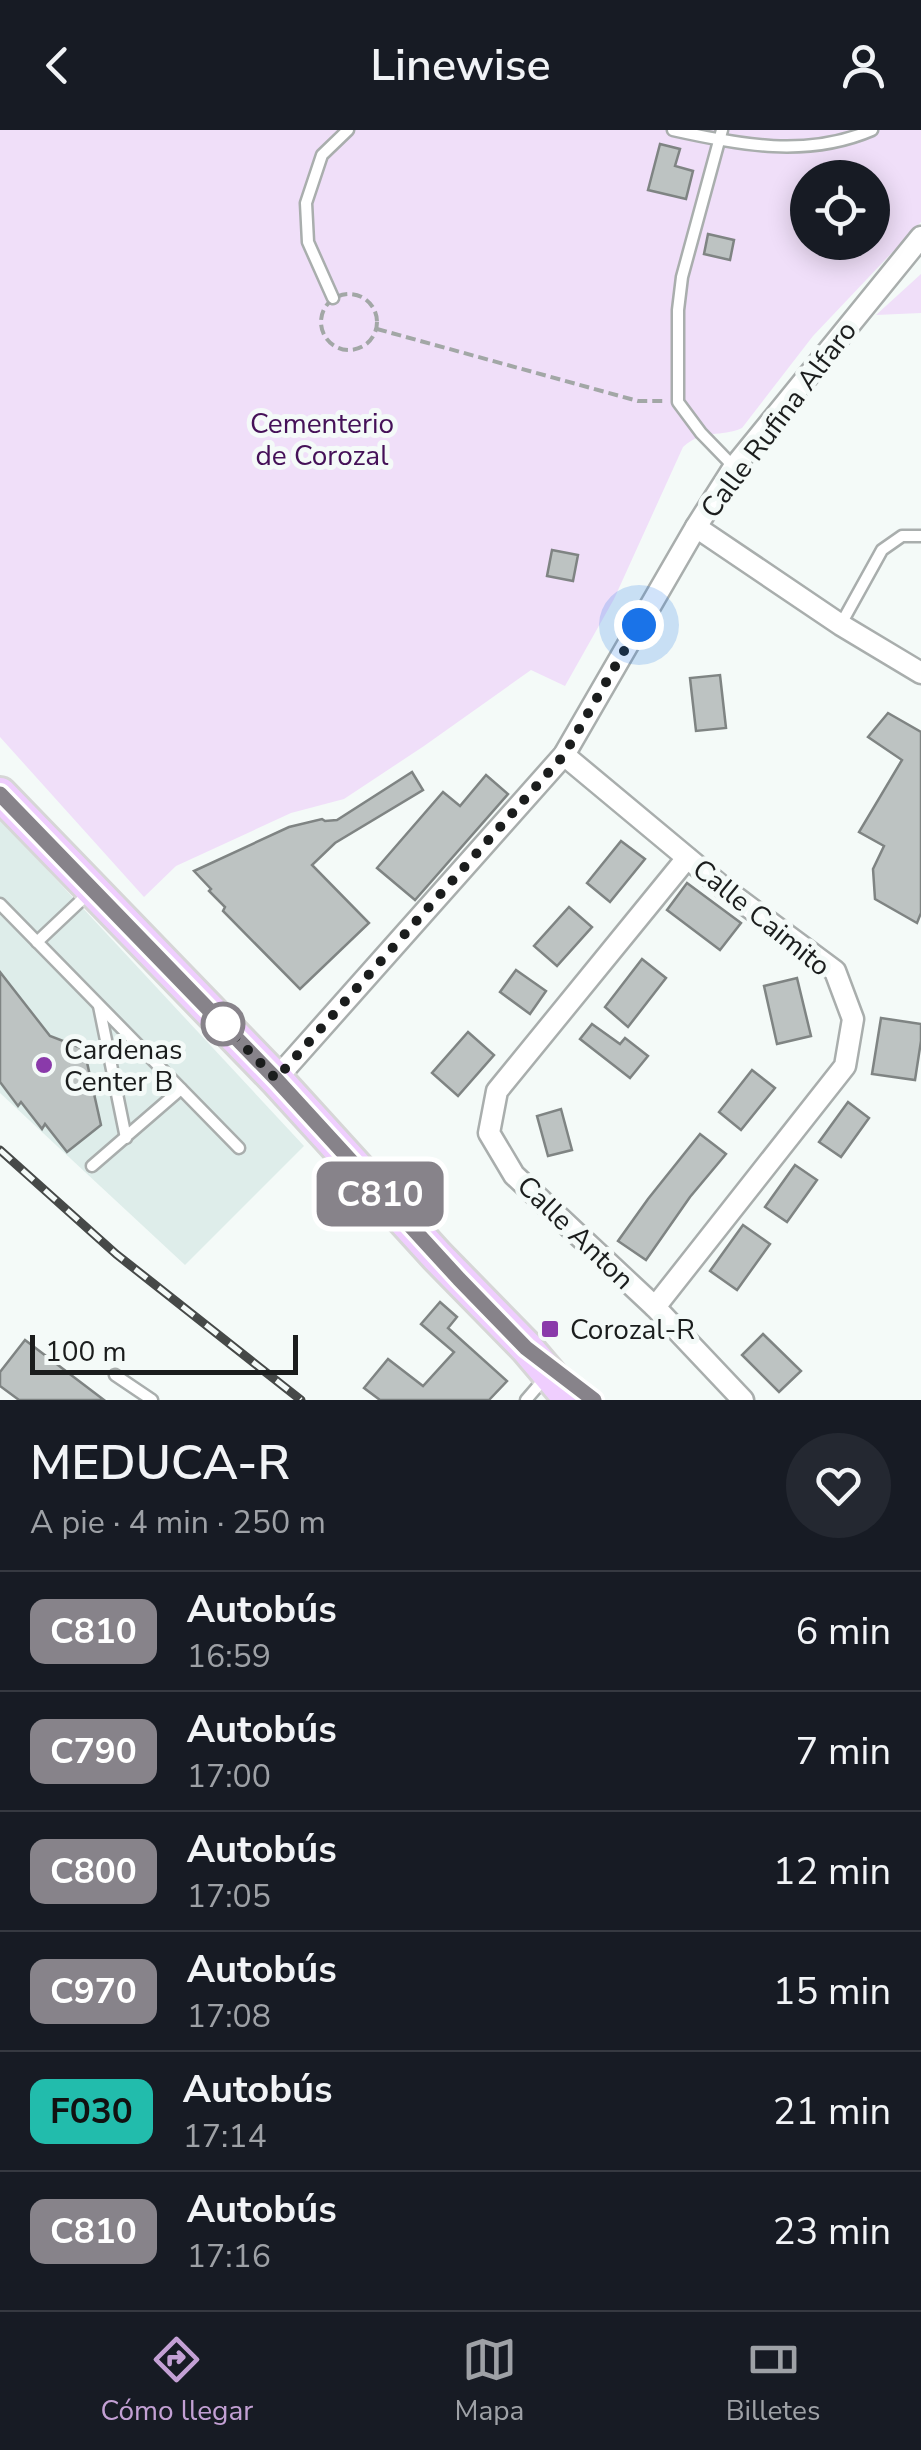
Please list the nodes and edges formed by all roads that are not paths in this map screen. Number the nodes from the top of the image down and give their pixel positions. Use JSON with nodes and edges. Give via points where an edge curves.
{"nodes":[{"id":1,"x":348,"y":130,"type":"edge"},
{"id":2,"x":673,"y":130,"type":"edge"},
{"id":3,"x":872,"y":130,"type":"edge"},
{"id":4,"x":720,"y":135,"type":"edge"},
{"id":5,"x":921,"y":237,"type":"edge"},
{"id":6,"x":333,"y":298,"type":"road end"},
{"id":7,"x":734,"y":467,"type":"junction"},
{"id":8,"x":696,"y":527,"type":"junction"},
{"id":9,"x":921,"y":536,"type":"edge"},
{"id":10,"x":840,"y":625,"type":"junction"},
{"id":11,"x":921,"y":673,"type":"edge"},
{"id":12,"x":564,"y":755,"type":"junction"},
{"id":13,"x":0,"y":794,"type":"edge"},
{"id":14,"x":687,"y":858,"type":"junction"},
{"id":15,"x":92,"y":890,"type":"junction"},
{"id":16,"x":0,"y":904,"type":"edge"},
{"id":17,"x":37,"y":942,"type":"junction"},
{"id":18,"x":99,"y":1006,"type":"junction"},
{"id":19,"x":276,"y":1079,"type":"junction"},
{"id":20,"x":181,"y":1089,"type":"junction"},
{"id":21,"x":126,"y":1138,"type":"junction"},
{"id":22,"x":238,"y":1148,"type":"dead end"},
{"id":23,"x":92,"y":1166,"type":"dead end"},
{"id":24,"x":655,"y":1307,"type":"junction"},
{"id":25,"x":526,"y":1348,"type":"junction"},
{"id":26,"x":115,"y":1374,"type":"dead end"},
{"id":27,"x":549,"y":1374,"type":"junction"},
{"id":28,"x":152,"y":1400,"type":"edge"},
{"id":29,"x":526,"y":1400,"type":"edge"},
{"id":30,"x":572,"y":1400,"type":"edge"},
{"id":31,"x":594,"y":1400,"type":"edge"},
{"id":32,"x":743,"y":1400,"type":"edge"}],
"edges":[{"from":1,"to":6,"type":"lane","via":[[322,155],[306,203],[308,242]]},
{"from":2,"to":4,"type":"lane"},
{"from":3,"to":4,"type":"lane","via":[[800,148]]},
{"from":4,"to":7,"type":"lane","via":[[682,277],[678,402]]},
{"from":5,"to":7,"type":"street","name":"Calle Rufina Alfaro"},
{"from":7,"to":8,"type":"street","name":"Calle Rufina Alfaro"},
{"from":8,"to":10,"type":"street"},
{"from":8,"to":12,"type":"street","name":"Calle Rufina Alfaro"},
{"from":9,"to":10,"type":"lane","via":[[902,536],[882,550]]},
{"from":10,"to":11,"type":"street"},
{"from":12,"to":14,"type":"street","name":"Calle Caimito"},
{"from":12,"to":19,"type":"street","name":"Calle Rufina Alfaro"},
{"from":13,"to":15,"type":"main road"},
{"from":14,"to":24,"type":"street","name":"Calle Anton","via":[[497,1091],[489,1133],[514,1175]]},
{"from":14,"to":24,"type":"street","name":"Calle Caimito","via":[[835,971],[853,1019],[845,1066]]},
{"from":15,"to":17,"type":"lane"},
{"from":15,"to":19,"type":"main road"},
{"from":16,"to":17,"type":"lane"},
{"from":17,"to":18,"type":"lane"},
{"from":18,"to":20,"type":"lane"},
{"from":18,"to":21,"type":"lane"},
{"from":19,"to":25,"type":"main road"},
{"from":20,"to":21,"type":"lane"},
{"from":20,"to":22,"type":"lane"},
{"from":21,"to":23,"type":"lane"},
{"from":24,"to":32,"type":"street","name":"Calle Anton"},
{"from":25,"to":27,"type":"main road"},
{"from":25,"to":31,"type":"main road"},
{"from":26,"to":28,"type":"lane"},
{"from":27,"to":29,"type":"lane"},
{"from":27,"to":30,"type":"main road"}]}
